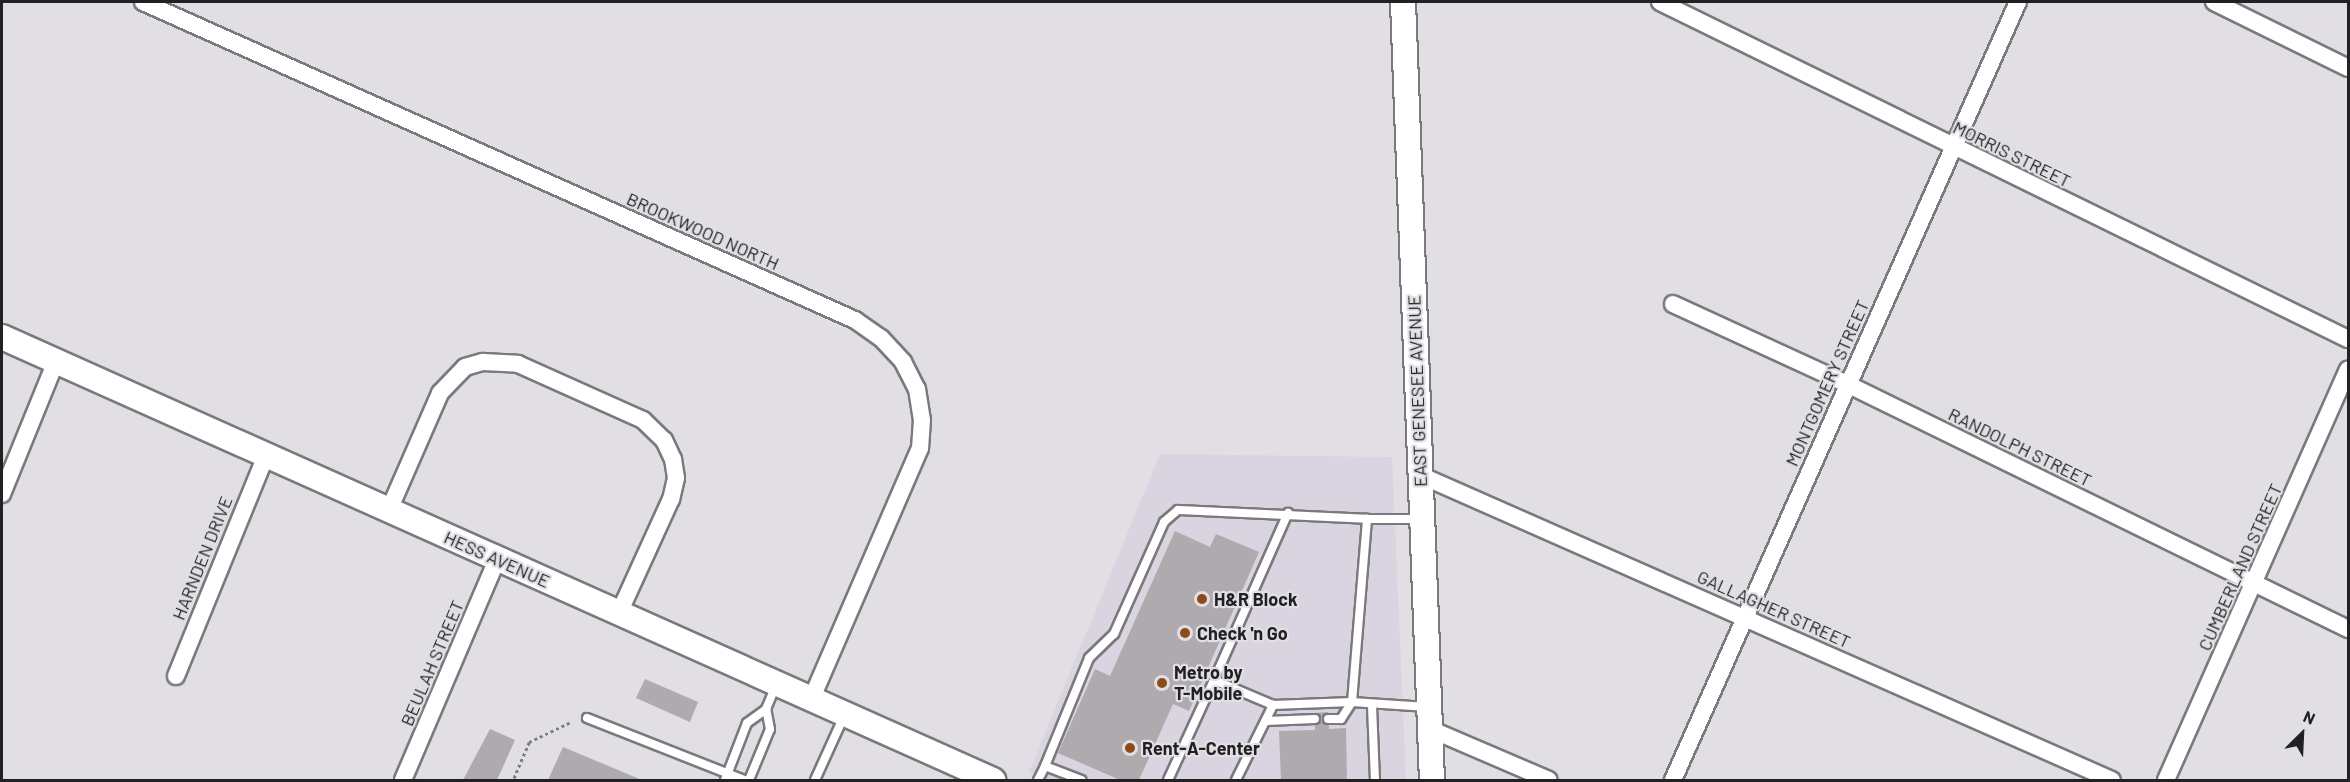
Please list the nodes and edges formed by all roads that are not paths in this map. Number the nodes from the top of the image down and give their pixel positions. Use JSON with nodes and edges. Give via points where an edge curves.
{"nodes":[{"id":1,"x":143,"y":2,"type":"edge"},
{"id":2,"x":1403,"y":2,"type":"edge"},
{"id":3,"x":1660,"y":2,"type":"edge"},
{"id":4,"x":2018,"y":2,"type":"edge"},
{"id":5,"x":2214,"y":2,"type":"edge"},
{"id":6,"x":2349,"y":68,"type":"edge"},
{"id":7,"x":1953,"y":147,"type":"junction"},
{"id":8,"x":1673,"y":304,"type":"dead end"},
{"id":9,"x":2,"y":337,"type":"edge"},
{"id":10,"x":2349,"y":339,"type":"edge"},
{"id":11,"x":56,"y":362,"type":"junction"},
{"id":12,"x":2349,"y":369,"type":"edge"},
{"id":13,"x":1847,"y":384,"type":"junction"},
{"id":14,"x":266,"y":455,"type":"junction"},
{"id":15,"x":1420,"y":476,"type":"junction"},
{"id":16,"x":2,"y":494,"type":"edge"},
{"id":17,"x":389,"y":510,"type":"junction"},
{"id":18,"x":1288,"y":513,"type":"junction"},
{"id":19,"x":1367,"y":519,"type":"junction"},
{"id":20,"x":1422,"y":519,"type":"junction"},
{"id":21,"x":497,"y":560,"type":"junction"},
{"id":22,"x":2254,"y":583,"type":"junction"},
{"id":23,"x":619,"y":613,"type":"junction"},
{"id":24,"x":1746,"y":617,"type":"junction"},
{"id":25,"x":2349,"y":629,"type":"edge"},
{"id":26,"x":176,"y":676,"type":"dead end"},
{"id":27,"x":1214,"y":680,"type":"junction"},
{"id":28,"x":776,"y":685,"type":"junction"},
{"id":29,"x":810,"y":702,"type":"junction"},
{"id":30,"x":1352,"y":702,"type":"junction"},
{"id":31,"x":1273,"y":705,"type":"junction"},
{"id":32,"x":1372,"y":706,"type":"junction"},
{"id":33,"x":766,"y":709,"type":"junction"},
{"id":34,"x":844,"y":716,"type":"junction"},
{"id":35,"x":587,"y":718,"type":"dead end"},
{"id":36,"x":1430,"y":718,"type":"junction"},
{"id":37,"x":1328,"y":719,"type":"dead end"},
{"id":38,"x":1315,"y":720,"type":"dead end"},
{"id":39,"x":1266,"y":722,"type":"junction"},
{"id":40,"x":1045,"y":766,"type":"junction"},
{"id":41,"x":726,"y":777,"type":"edge"},
{"id":42,"x":403,"y":780,"type":"edge"},
{"id":43,"x":744,"y":780,"type":"edge"},
{"id":44,"x":749,"y":780,"type":"edge"},
{"id":45,"x":815,"y":780,"type":"edge"},
{"id":46,"x":993,"y":780,"type":"edge"},
{"id":47,"x":1038,"y":780,"type":"edge"},
{"id":48,"x":1081,"y":780,"type":"edge"},
{"id":49,"x":1168,"y":780,"type":"edge"},
{"id":50,"x":1236,"y":780,"type":"edge"},
{"id":51,"x":1376,"y":780,"type":"edge"},
{"id":52,"x":1432,"y":780,"type":"edge"},
{"id":53,"x":1549,"y":780,"type":"edge"},
{"id":54,"x":1673,"y":780,"type":"edge"},
{"id":55,"x":2112,"y":780,"type":"edge"},
{"id":56,"x":2166,"y":780,"type":"edge"}],
"edges":[{"from":1,"to":29,"type":"street","name":"BROOKWOOD NORTH","via":[[855,320],[881,338],[903,362],[917,389],[922,420],[920,448]]},
{"from":2,"to":15,"type":"street","name":"EAST GENESEE AVENUE"},
{"from":3,"to":7,"type":"street","name":"MORRIS STREET"},
{"from":4,"to":7,"type":"street","name":"MONTGOMERY STREET"},
{"from":5,"to":6,"type":"street"},
{"from":7,"to":10,"type":"street","name":"MORRIS STREET"},
{"from":7,"to":13,"type":"street","name":"MONTGOMERY STREET"},
{"from":8,"to":13,"type":"street","name":"RANDOLPH STREET"},
{"from":9,"to":11,"type":"street","name":"HESS AVENUE"},
{"from":11,"to":14,"type":"street","name":"HESS AVENUE"},
{"from":11,"to":16,"type":"street"},
{"from":12,"to":22,"type":"street","name":"CUMBERLAND STREET"},
{"from":13,"to":22,"type":"street","name":"RANDOLPH STREET"},
{"from":13,"to":24,"type":"street","name":"MONTGOMERY STREET"},
{"from":14,"to":17,"type":"street","name":"HESS AVENUE"},
{"from":14,"to":26,"type":"street","name":"HARNDEN DRIVE"},
{"from":15,"to":20,"type":"street","name":"EAST GENESEE AVENUE"},
{"from":15,"to":24,"type":"street","name":"GALLAGHER STREET"},
{"from":17,"to":21,"type":"street","name":"HESS AVENUE"},
{"from":17,"to":23,"type":"street","via":[[440,393],[465,367],[483,362],[518,364],[633,415],[654,428],[664,440],[676,478],[671,499]]},
{"from":18,"to":19,"type":"lane"},
{"from":18,"to":27,"type":"lane"},
{"from":18,"to":40,"type":"lane","via":[[1178,510],[1164,522],[1114,634],[1089,658]]},
{"from":19,"to":20,"type":"lane"},
{"from":19,"to":30,"type":"lane"},
{"from":20,"to":36,"type":"street","name":"EAST GENESEE AVENUE"},
{"from":21,"to":23,"type":"street","name":"HESS AVENUE"},
{"from":21,"to":42,"type":"street","name":"BEULAH STREET"},
{"from":22,"to":25,"type":"street","name":"RANDOLPH STREET"},
{"from":22,"to":56,"type":"street","name":"CUMBERLAND STREET"},
{"from":23,"to":28,"type":"street","name":"HESS AVENUE"},
{"from":24,"to":54,"type":"street","name":"MONTGOMERY STREET"},
{"from":24,"to":55,"type":"street","name":"GALLAGHER STREET"},
{"from":27,"to":31,"type":"lane"},
{"from":27,"to":49,"type":"lane"},
{"from":28,"to":29,"type":"street","name":"HESS AVENUE"},
{"from":28,"to":33,"type":"lane"},
{"from":29,"to":34,"type":"street","name":"HESS AVENUE"},
{"from":30,"to":31,"type":"lane"},
{"from":30,"to":32,"type":"lane"},
{"from":30,"to":37,"type":"lane","via":[[1341,719]]},
{"from":31,"to":39,"type":"lane"},
{"from":32,"to":36,"type":"lane"},
{"from":32,"to":51,"type":"lane"},
{"from":33,"to":41,"type":"lane","via":[[747,723]]},
{"from":33,"to":44,"type":"lane","via":[[770,729]]},
{"from":34,"to":45,"type":"lane"},
{"from":34,"to":46,"type":"street","name":"HESS AVENUE"},
{"from":35,"to":41,"type":"lane"},
{"from":36,"to":52,"type":"street","name":"EAST GENESEE AVENUE"},
{"from":36,"to":53,"type":"street"},
{"from":38,"to":39,"type":"lane"},
{"from":39,"to":50,"type":"lane"},
{"from":40,"to":47,"type":"lane"},
{"from":40,"to":48,"type":"lane"},
{"from":41,"to":43,"type":"lane"}]}
